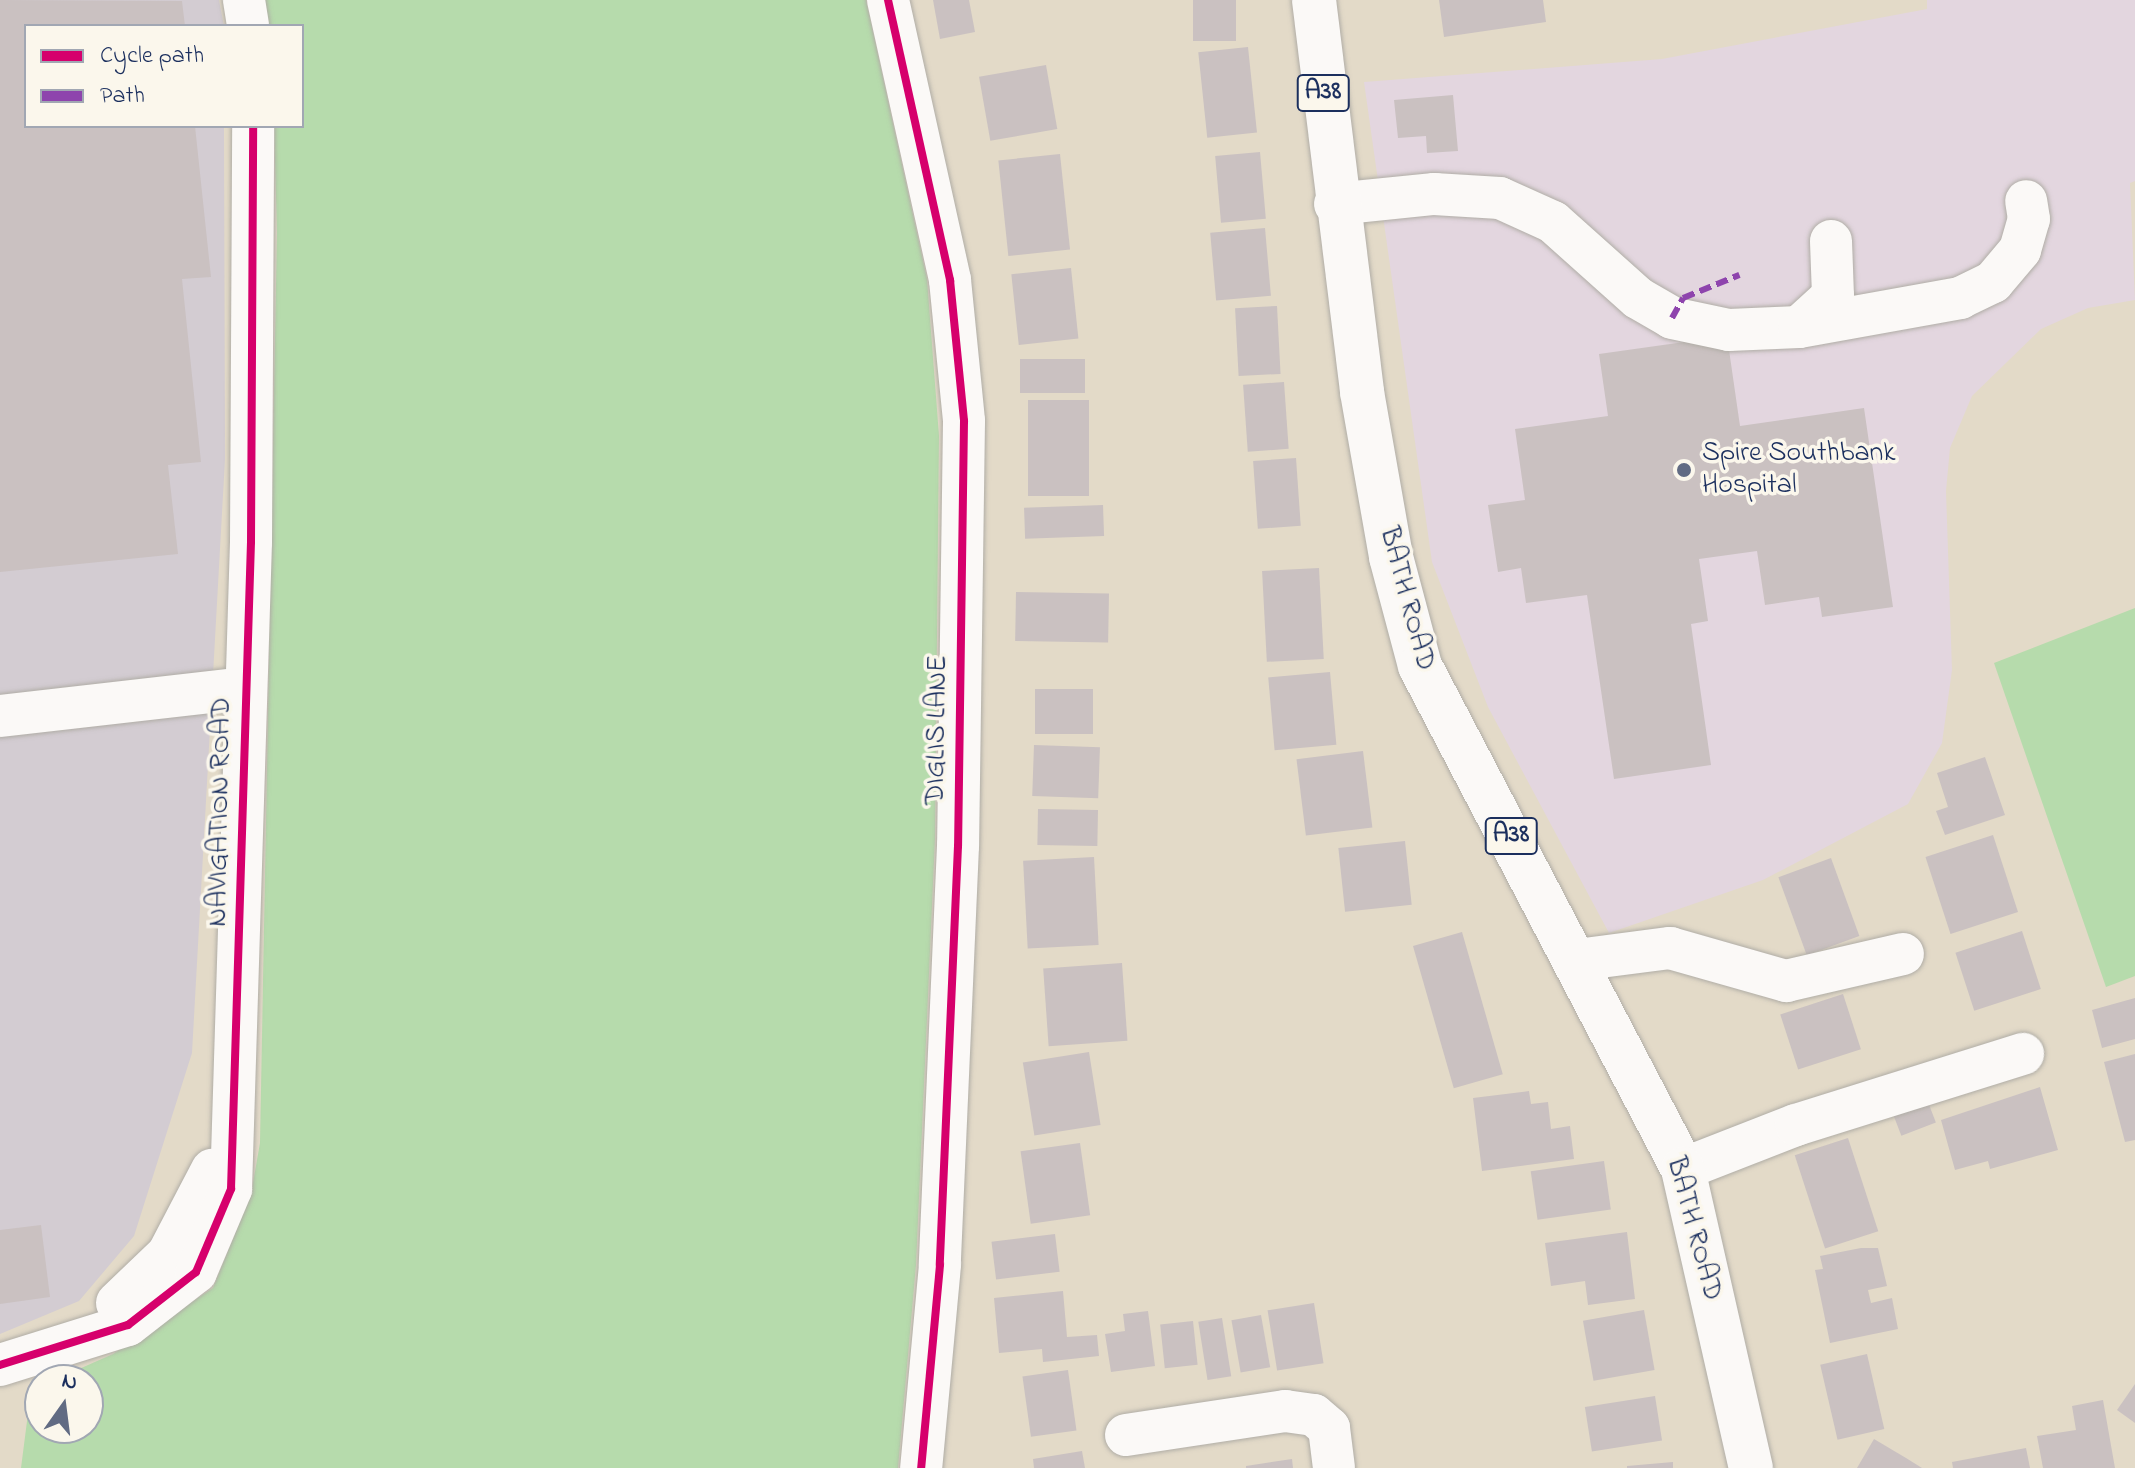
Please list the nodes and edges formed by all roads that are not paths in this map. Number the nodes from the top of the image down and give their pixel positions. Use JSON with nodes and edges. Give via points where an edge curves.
{"nodes":[{"id":1,"x":244,"y":0,"type":"edge"},
{"id":2,"x":888,"y":0,"type":"edge"},
{"id":3,"x":1314,"y":0,"type":"edge"},
{"id":4,"x":248,"y":24,"type":"edge"},
{"id":5,"x":253,"y":128,"type":"edge"},
{"id":6,"x":2026,"y":201,"type":"dead end"},
{"id":7,"x":1335,"y":204,"type":"junction"},
{"id":8,"x":1831,"y":241,"type":"dead end"},
{"id":9,"x":1799,"y":327,"type":"junction"},
{"id":10,"x":245,"y":688,"type":"junction"},
{"id":11,"x":0,"y":716,"type":"edge"},
{"id":12,"x":1903,"y":954,"type":"dead end"},
{"id":13,"x":1577,"y":960,"type":"junction"},
{"id":14,"x":2023,"y":1054,"type":"dead end"},
{"id":15,"x":1683,"y":1169,"type":"junction"},
{"id":16,"x":0,"y":1365,"type":"edge"},
{"id":17,"x":1126,"y":1435,"type":"dead end"},
{"id":18,"x":921,"y":1468,"type":"edge"},
{"id":19,"x":1334,"y":1468,"type":"edge"},
{"id":20,"x":1751,"y":1468,"type":"edge"}],
"edges":[{"from":1,"to":4,"type":"street"},
{"from":2,"to":18,"type":"street","name":"DIGLIS LANE","via":[[950,280],[964,421],[957,861],[940,1265]]},
{"from":3,"to":7,"type":"main road","name":"BATH ROAD","number":"A38"},
{"from":5,"to":10,"type":"street","name":"NAVIGATION ROAD"},
{"from":6,"to":9,"type":"street","via":[[2029,219],[2020,250],[1993,282],[1960,298]]},
{"from":7,"to":9,"type":"street","via":[[1434,194],[1500,198],[1553,222],[1638,298],[1672,318],[1729,330]]},
{"from":7,"to":13,"type":"main road","name":"BATH ROAD","number":"A38","via":[[1391,557],[1420,666]]},
{"from":8,"to":9,"type":"street","via":[[1833,296]]},
{"from":10,"to":11,"type":"street"},
{"from":10,"to":16,"type":"street","name":"NAVIGATION ROAD","via":[[231,1189],[196,1272],[128,1325]]},
{"from":12,"to":13,"type":"street","via":[[1786,981],[1670,948]]},
{"from":13,"to":15,"type":"main road","name":"BATH ROAD","number":"A38"},
{"from":14,"to":15,"type":"street","via":[[1796,1125]]},
{"from":15,"to":20,"type":"main road","name":"BATH ROAD","number":"A38"},
{"from":17,"to":19,"type":"street","via":[[1285,1411],[1314,1415],[1329,1428]]}]}
